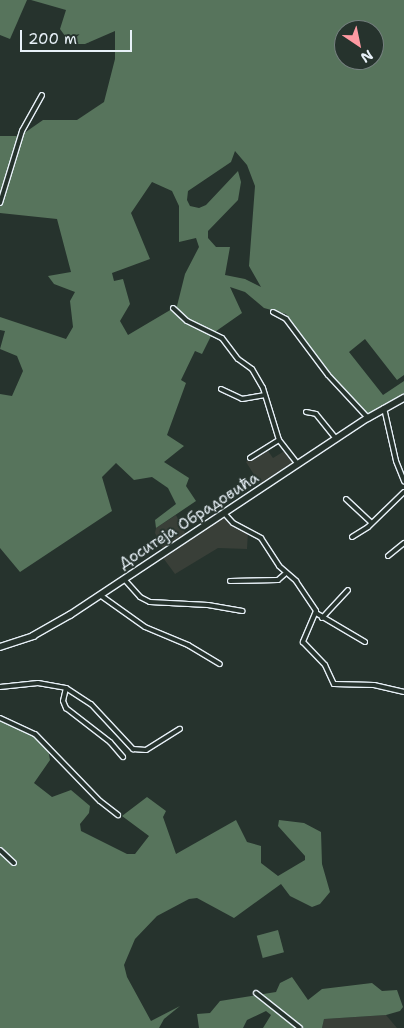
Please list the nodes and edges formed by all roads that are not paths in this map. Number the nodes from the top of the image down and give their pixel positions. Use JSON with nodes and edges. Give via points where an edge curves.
{"nodes":[{"id":1,"x":42,"y":95,"type":"dead end"},
{"id":2,"x":0,"y":203,"type":"edge"},
{"id":3,"x":173,"y":308,"type":"dead end"},
{"id":4,"x":273,"y":312,"type":"dead end"},
{"id":5,"x":222,"y":389,"type":"dead end"},
{"id":6,"x":264,"y":395,"type":"junction"},
{"id":7,"x":403,"y":400,"type":"edge"},
{"id":8,"x":386,"y":407,"type":"junction"},
{"id":9,"x":306,"y":412,"type":"dead end"},
{"id":10,"x":368,"y":418,"type":"junction"},
{"id":11,"x":336,"y":439,"type":"junction"},
{"id":12,"x":278,"y":440,"type":"junction"},
{"id":13,"x":250,"y":458,"type":"dead end"},
{"id":14,"x":298,"y":464,"type":"junction"},
{"id":15,"x":404,"y":481,"type":"edge"},
{"id":16,"x":404,"y":492,"type":"edge"},
{"id":17,"x":346,"y":499,"type":"dead end"},
{"id":18,"x":224,"y":513,"type":"junction"},
{"id":19,"x":372,"y":523,"type":"junction"},
{"id":20,"x":352,"y":537,"type":"dead end"},
{"id":21,"x":404,"y":543,"type":"edge"},
{"id":22,"x":388,"y":556,"type":"dead end"},
{"id":23,"x":285,"y":574,"type":"junction"},
{"id":24,"x":124,"y":579,"type":"junction"},
{"id":25,"x":230,"y":581,"type":"dead end"},
{"id":26,"x":348,"y":590,"type":"dead end"},
{"id":27,"x":100,"y":595,"type":"junction"},
{"id":28,"x":242,"y":611,"type":"dead end"},
{"id":29,"x":316,"y":613,"type":"junction"},
{"id":30,"x":322,"y":618,"type":"junction"},
{"id":31,"x":364,"y":642,"type":"dead end"},
{"id":32,"x":0,"y":646,"type":"edge"},
{"id":33,"x":220,"y":664,"type":"dead end"},
{"id":34,"x":0,"y":687,"type":"edge"},
{"id":35,"x":66,"y":688,"type":"junction"},
{"id":36,"x":404,"y":692,"type":"edge"},
{"id":37,"x":0,"y":718,"type":"edge"},
{"id":38,"x":180,"y":729,"type":"dead end"},
{"id":39,"x":123,"y":757,"type":"dead end"},
{"id":40,"x":118,"y":815,"type":"dead end"},
{"id":41,"x":0,"y":850,"type":"edge"},
{"id":42,"x":14,"y":863,"type":"dead end"},
{"id":43,"x":256,"y":994,"type":"dead end"},
{"id":44,"x":300,"y":1028,"type":"edge"}],
"edges":[{"from":1,"to":2,"type":"street","via":[[22,131]]},
{"from":3,"to":6,"type":"street","via":[[187,321],[222,338],[238,359],[252,369]]},
{"from":4,"to":10,"type":"street","via":[[286,319],[328,375]]},
{"from":5,"to":6,"type":"street","via":[[242,399]]},
{"from":6,"to":12,"type":"street"},
{"from":7,"to":8,"type":"main road","name":"Доситеја Обрадовића"},
{"from":8,"to":10,"type":"main road","name":"Доситеја Обрадовића"},
{"from":8,"to":15,"type":"street","via":[[396,461]]},
{"from":9,"to":11,"type":"street","via":[[316,414]]},
{"from":10,"to":11,"type":"main road","name":"Доситеја Обрадовића"},
{"from":11,"to":14,"type":"main road","name":"Доситеја Обрадовића"},
{"from":12,"to":13,"type":"street"},
{"from":12,"to":14,"type":"street"},
{"from":14,"to":18,"type":"main road","name":"Доситеја Обрадовића"},
{"from":16,"to":19,"type":"street"},
{"from":17,"to":19,"type":"street"},
{"from":18,"to":23,"type":"street","via":[[232,523],[261,538]]},
{"from":18,"to":24,"type":"main road","name":"Доситеја Обрадовића"},
{"from":19,"to":20,"type":"street"},
{"from":21,"to":22,"type":"street"},
{"from":23,"to":25,"type":"street","via":[[278,580]]},
{"from":23,"to":29,"type":"street","via":[[296,581]]},
{"from":24,"to":27,"type":"main road","name":"Доситеја Обрадовића"},
{"from":24,"to":28,"type":"street","via":[[140,597],[150,602],[208,605]]},
{"from":26,"to":30,"type":"street"},
{"from":27,"to":32,"type":"main road","name":"Доситеја Обрадовића","via":[[42,631]]},
{"from":27,"to":33,"type":"street","via":[[145,627],[188,645]]},
{"from":29,"to":30,"type":"street"},
{"from":29,"to":36,"type":"street","via":[[304,642],[325,665],[334,684],[374,685]]},
{"from":30,"to":31,"type":"street"},
{"from":34,"to":35,"type":"street","via":[[38,683]]},
{"from":35,"to":38,"type":"street","via":[[90,704],[133,749],[146,750]]},
{"from":35,"to":39,"type":"street","via":[[63,702],[66,708],[110,742]]},
{"from":37,"to":40,"type":"street","via":[[35,734],[100,801]]},
{"from":41,"to":42,"type":"street"},
{"from":43,"to":44,"type":"street"}]}
